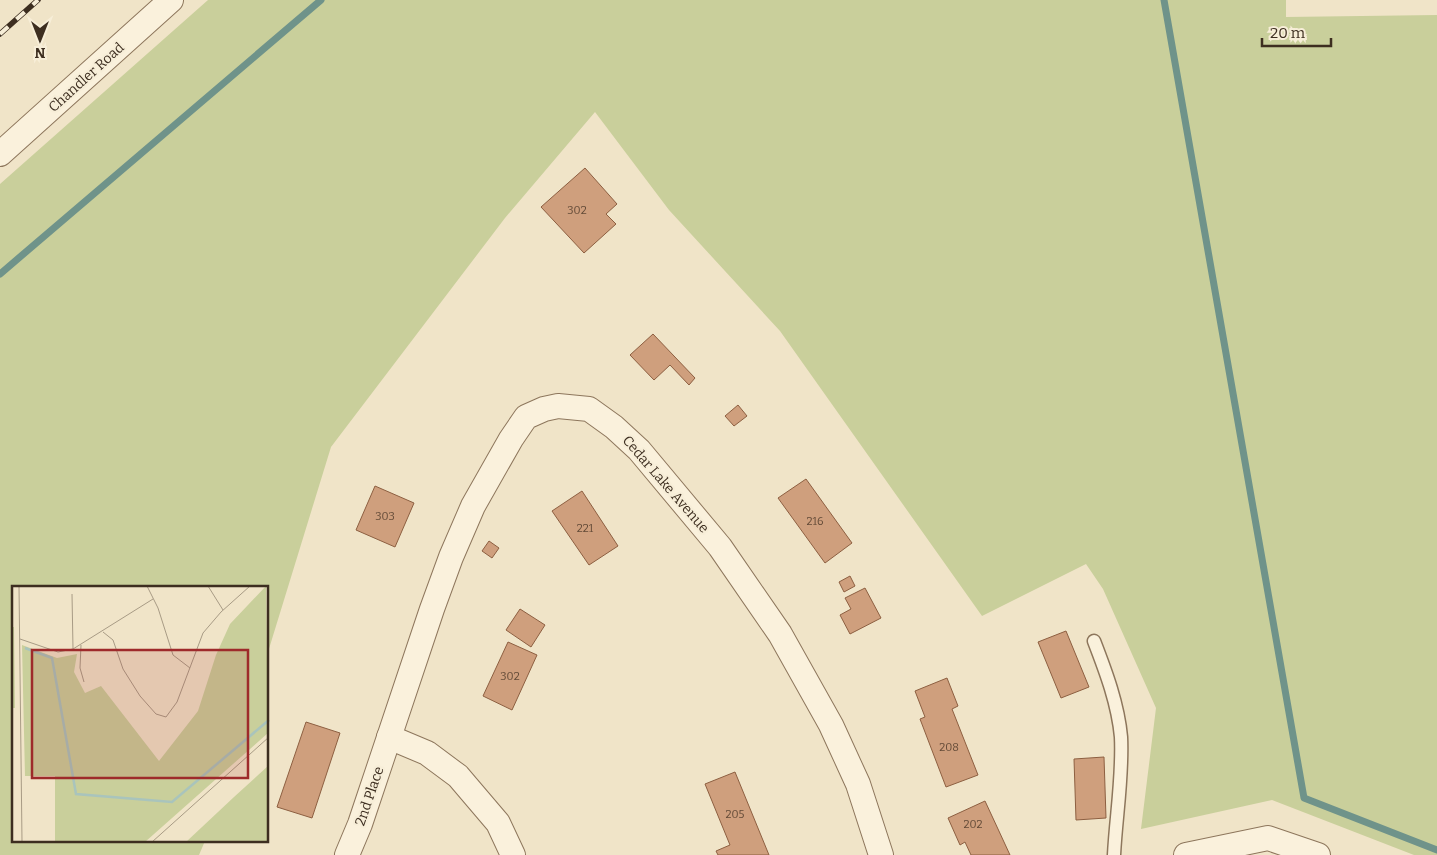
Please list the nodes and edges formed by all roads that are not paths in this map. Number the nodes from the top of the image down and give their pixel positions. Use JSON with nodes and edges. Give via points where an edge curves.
{"nodes":[{"id":1,"x":171,"y":0,"type":"edge"},
{"id":2,"x":0,"y":154,"type":"edge"},
{"id":3,"x":1094,"y":642,"type":"dead end"},
{"id":4,"x":389,"y":737,"type":"junction"},
{"id":5,"x":347,"y":855,"type":"edge"},
{"id":6,"x":513,"y":855,"type":"edge"},
{"id":7,"x":881,"y":855,"type":"edge"},
{"id":8,"x":1114,"y":855,"type":"edge"},
{"id":9,"x":1186,"y":855,"type":"edge"},
{"id":10,"x":1318,"y":855,"type":"edge"}],
"edges":[{"from":1,"to":2,"type":"street","name":"Chandler Road"},
{"from":3,"to":8,"type":"lane","via":[[1114,698],[1121,736],[1121,781]]},
{"from":4,"to":5,"type":"street","name":"2nd Place"},
{"from":4,"to":6,"type":"street","via":[[427,753],[458,776],[498,823]]},
{"from":4,"to":7,"type":"street","name":"Cedar Lake Avenue","via":[[451,557],[473,506],[511,440],[526,418],[544,409],[558,406],[589,409],[639,450],[665,480],[720,548],[780,634],[831,725],[858,784]]},
{"from":9,"to":10,"type":"street","via":[[1268,838]]}]}
